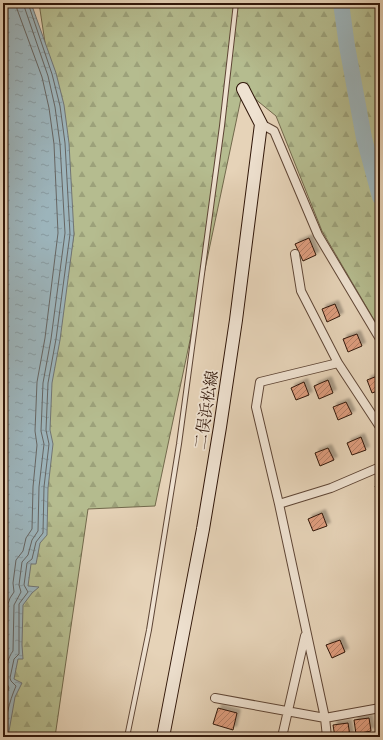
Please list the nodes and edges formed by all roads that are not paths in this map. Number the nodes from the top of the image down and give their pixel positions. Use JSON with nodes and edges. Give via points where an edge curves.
{"nodes":[{"id":1,"x":236,"y":3,"type":"edge"},
{"id":2,"x":243,"y":89,"type":"dead end"},
{"id":3,"x":261,"y":124,"type":"junction"},
{"id":4,"x":295,"y":254,"type":"dead end"},
{"id":5,"x":380,"y":339,"type":"edge"},
{"id":6,"x":338,"y":363,"type":"junction"},
{"id":7,"x":380,"y":427,"type":"edge"},
{"id":8,"x":380,"y":467,"type":"edge"},
{"id":9,"x":279,"y":504,"type":"junction"},
{"id":10,"x":306,"y":633,"type":"junction"},
{"id":11,"x":215,"y":698,"type":"dead end"},
{"id":12,"x":380,"y":708,"type":"edge"},
{"id":13,"x":287,"y":710,"type":"junction"},
{"id":14,"x":325,"y":718,"type":"junction"},
{"id":15,"x":128,"y":737,"type":"edge"},
{"id":16,"x":163,"y":737,"type":"edge"},
{"id":17,"x":282,"y":737,"type":"edge"},
{"id":18,"x":327,"y":737,"type":"edge"}],
"edges":[{"from":1,"to":15,"type":"lane","via":[[179,444],[149,630]]},
{"from":2,"to":3,"type":"main road"},
{"from":3,"to":5,"type":"street","via":[[274,131],[318,236]]},
{"from":3,"to":16,"type":"main road","name":"二俣浜松線","via":[[220,427]]},
{"from":4,"to":6,"type":"street","via":[[301,291]]},
{"from":6,"to":7,"type":"street"},
{"from":6,"to":9,"type":"street","via":[[260,382],[256,407]]},
{"from":8,"to":9,"type":"street","via":[[331,488]]},
{"from":9,"to":10,"type":"street"},
{"from":10,"to":13,"type":"street"},
{"from":10,"to":14,"type":"street"},
{"from":11,"to":13,"type":"street"},
{"from":12,"to":14,"type":"street"},
{"from":13,"to":14,"type":"street"},
{"from":13,"to":17,"type":"street"},
{"from":14,"to":18,"type":"street"}]}
